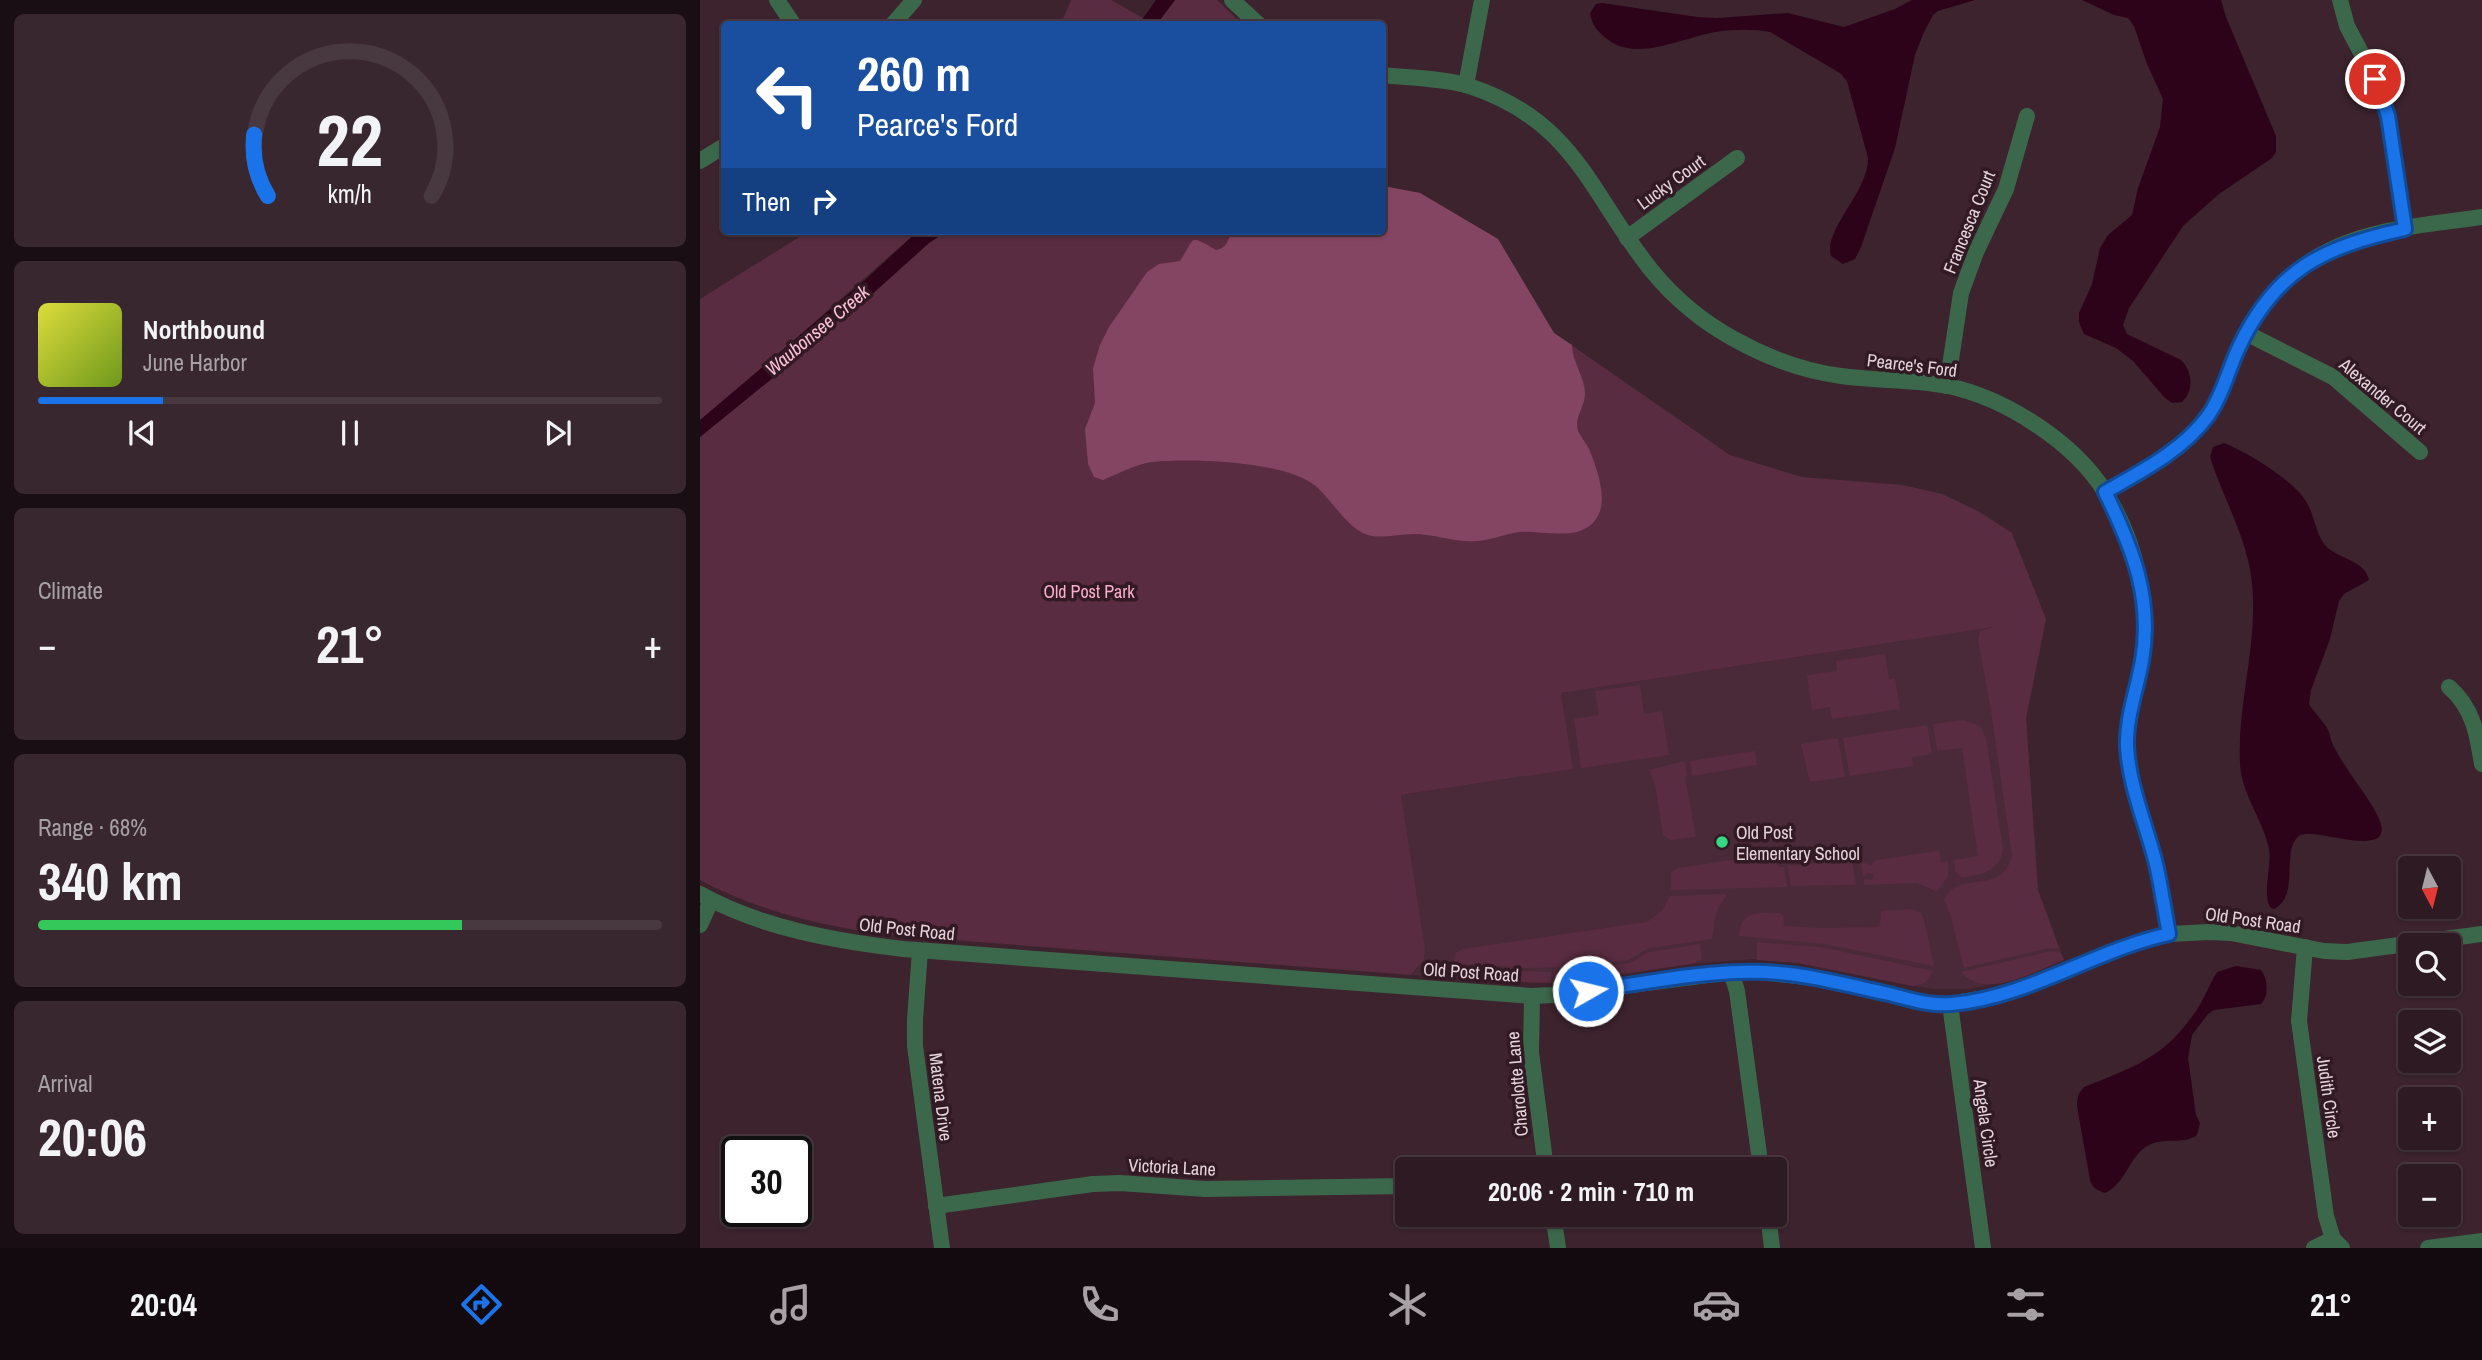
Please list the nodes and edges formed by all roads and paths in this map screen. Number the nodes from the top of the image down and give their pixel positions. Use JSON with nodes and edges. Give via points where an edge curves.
{"nodes":[{"id":1,"x":778,"y":0,"type":"edge"},
{"id":2,"x":914,"y":0,"type":"edge"},
{"id":3,"x":1232,"y":0,"type":"edge"},
{"id":4,"x":1482,"y":0,"type":"edge"},
{"id":5,"x":2340,"y":0,"type":"edge"},
{"id":6,"x":791,"y":21,"type":"edge"},
{"id":7,"x":896,"y":21,"type":"edge"},
{"id":8,"x":1255,"y":21,"type":"edge"},
{"id":9,"x":1386,"y":75,"type":"edge"},
{"id":10,"x":1465,"y":85,"type":"junction"},
{"id":11,"x":2027,"y":116,"type":"dead end"},
{"id":12,"x":721,"y":148,"type":"edge"},
{"id":13,"x":1737,"y":158,"type":"dead end"},
{"id":14,"x":700,"y":161,"type":"edge"},
{"id":15,"x":2482,"y":217,"type":"edge"},
{"id":16,"x":2405,"y":229,"type":"junction"},
{"id":17,"x":1627,"y":238,"type":"junction"},
{"id":18,"x":2246,"y":332,"type":"junction"},
{"id":19,"x":1947,"y":386,"type":"junction"},
{"id":20,"x":2420,"y":452,"type":"dead end"},
{"id":21,"x":2105,"y":492,"type":"junction"},
{"id":22,"x":2449,"y":687,"type":"dead end"},
{"id":23,"x":2482,"y":764,"type":"edge"},
{"id":24,"x":706,"y":898,"type":"edge"},
{"id":25,"x":700,"y":925,"type":"edge"},
{"id":26,"x":2169,"y":934,"type":"junction"},
{"id":27,"x":2482,"y":934,"type":"edge"},
{"id":28,"x":2305,"y":947,"type":"junction"},
{"id":29,"x":920,"y":951,"type":"junction"},
{"id":30,"x":1731,"y":972,"type":"junction"},
{"id":31,"x":1532,"y":996,"type":"junction"},
{"id":32,"x":1950,"y":1004,"type":"junction"},
{"id":33,"x":1544,"y":1157,"type":"edge"},
{"id":34,"x":1759,"y":1157,"type":"edge"},
{"id":35,"x":1395,"y":1186,"type":"edge"},
{"id":36,"x":936,"y":1206,"type":"junction"},
{"id":37,"x":1555,"y":1227,"type":"edge"},
{"id":38,"x":1770,"y":1227,"type":"edge"},
{"id":39,"x":2482,"y":1241,"type":"edge"},
{"id":40,"x":2338,"y":1244,"type":"edge"},
{"id":41,"x":942,"y":1248,"type":"edge"},
{"id":42,"x":1558,"y":1248,"type":"edge"},
{"id":43,"x":1772,"y":1248,"type":"edge"},
{"id":44,"x":1983,"y":1248,"type":"edge"},
{"id":45,"x":2314,"y":1248,"type":"edge"},
{"id":46,"x":2428,"y":1248,"type":"edge"}],
"edges":[{"from":1,"to":6,"type":"street"},
{"from":2,"to":7,"type":"street"},
{"from":3,"to":8,"type":"street"},
{"from":4,"to":10,"type":"street"},
{"from":5,"to":16,"type":"street","via":[[2388,116]]},
{"from":9,"to":10,"type":"street","name":"Pearce's Ford"},
{"from":10,"to":17,"type":"street","name":"Pearce's Ford","via":[[1528,113],[1552,132],[1577,160]]},
{"from":11,"to":19,"type":"street","name":"Francesca Court","via":[[2003,198],[1961,293]]},
{"from":12,"to":14,"type":"street"},
{"from":13,"to":17,"type":"street","name":"Lucky Court"},
{"from":15,"to":16,"type":"street"},
{"from":16,"to":18,"type":"street","via":[[2362,238],[2318,256],[2263,304]]},
{"from":17,"to":19,"type":"street","name":"Pearce's Ford","via":[[1676,297],[1724,334],[1754,350],[1833,375]]},
{"from":18,"to":20,"type":"street","name":"Alexander Court","via":[[2333,377]]},
{"from":18,"to":21,"type":"street","via":[[2207,416],[2171,452]]},
{"from":19,"to":21,"type":"street","name":"Pearce's Ford","via":[[1984,397],[2045,430]]},
{"from":21,"to":26,"type":"street","name":"Pearce's Ford","via":[[2136,563],[2143,597],[2143,657],[2127,743],[2131,778]]},
{"from":22,"to":23,"type":"street","via":[[2473,720]]},
{"from":24,"to":25,"type":"street"},
{"from":24,"to":29,"type":"street","name":"Old Post Road","via":[[811,934]]},
{"from":26,"to":28,"type":"street","name":"Old Post Road","via":[[2231,933]]},
{"from":26,"to":32,"type":"street","name":"Old Post Road","via":[[1997,996]]},
{"from":27,"to":28,"type":"street","name":"Old Post Road","via":[[2347,952]]},
{"from":28,"to":40,"type":"street","name":"Judith Circle","via":[[2299,1021],[2326,1216]]},
{"from":29,"to":31,"type":"street","name":"Old Post Road"},
{"from":29,"to":36,"type":"street","name":"Matena Drive","via":[[915,1046]]},
{"from":30,"to":31,"type":"street","name":"Old Post Road"},
{"from":30,"to":32,"type":"street","name":"Old Post Road","via":[[1791,974]]},
{"from":30,"to":34,"type":"street"},
{"from":31,"to":33,"type":"street","name":"Charolotte Lane","via":[[1531,1052]]},
{"from":32,"to":44,"type":"street","name":"Angela Circle"},
{"from":35,"to":36,"type":"street","name":"Victoria Lane","via":[[1205,1189],[1093,1184]]},
{"from":36,"to":41,"type":"street","name":"Matena Drive"},
{"from":37,"to":42,"type":"street"},
{"from":38,"to":43,"type":"street"},
{"from":39,"to":46,"type":"street"},
{"from":40,"to":45,"type":"street"}]}
